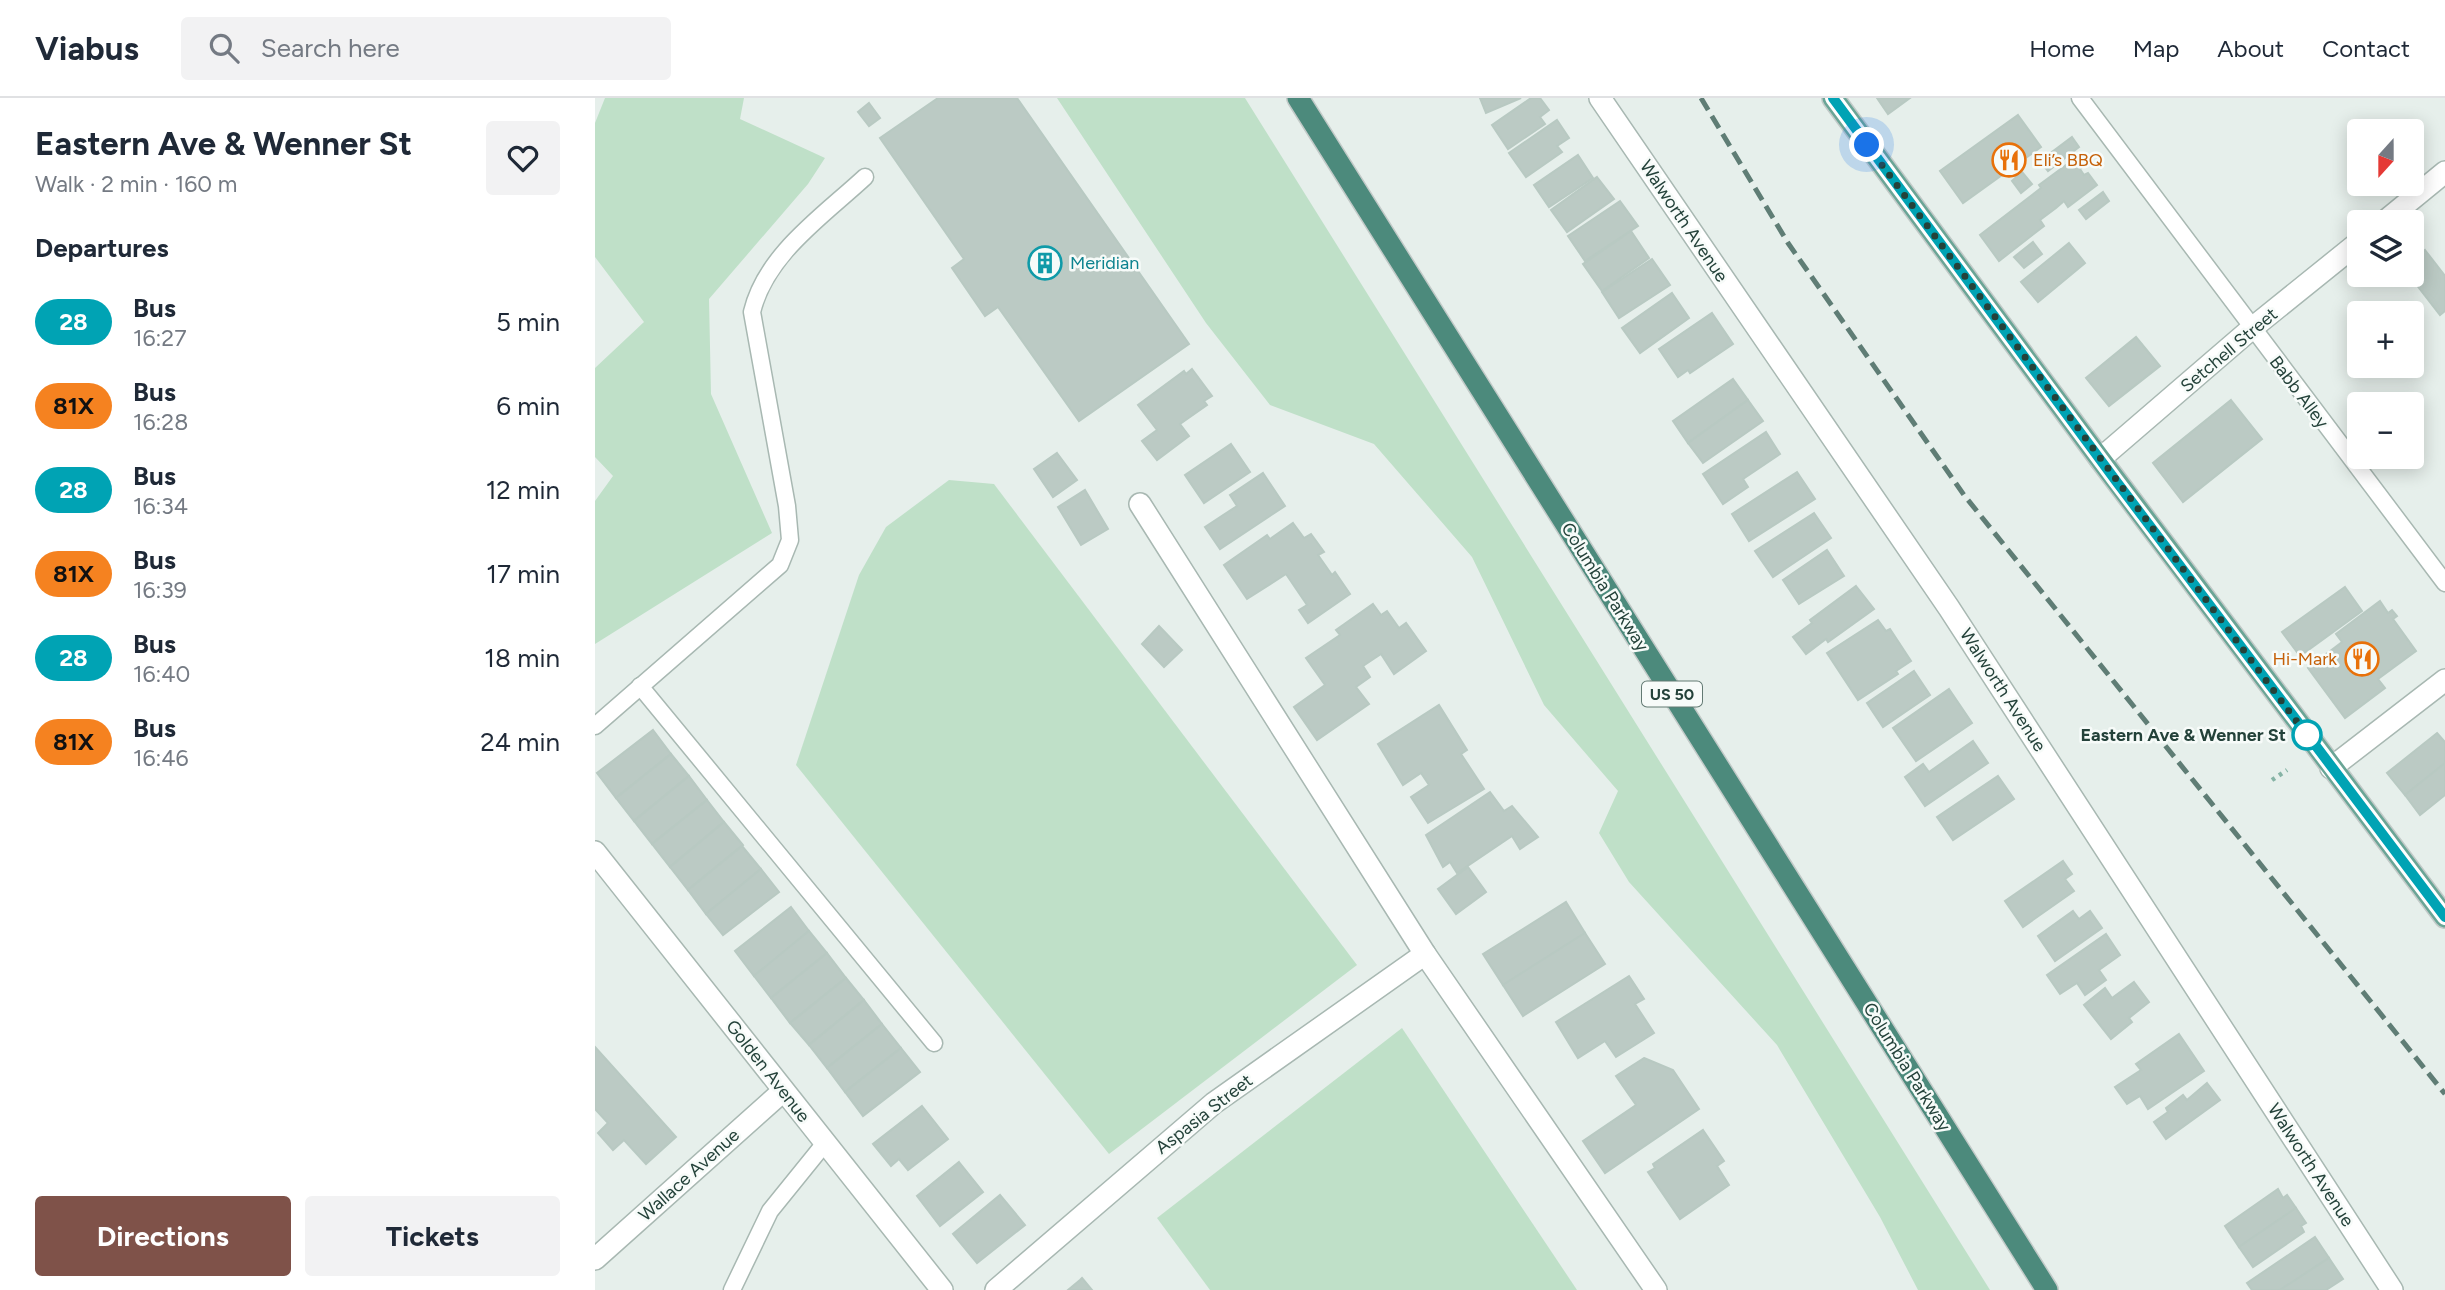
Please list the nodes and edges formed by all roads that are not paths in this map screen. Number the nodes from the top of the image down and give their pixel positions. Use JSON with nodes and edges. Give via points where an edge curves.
{"nodes":[{"id":1,"x":1298,"y":98,"type":"edge"},
{"id":2,"x":1600,"y":98,"type":"edge"},
{"id":3,"x":1833,"y":98,"type":"edge"},
{"id":4,"x":2080,"y":98,"type":"edge"},
{"id":5,"x":2445,"y":173,"type":"edge"},
{"id":6,"x":865,"y":177,"type":"dead end"},
{"id":7,"x":2398,"y":210,"type":"edge"},
{"id":8,"x":2347,"y":252,"type":"edge"},
{"id":9,"x":2252,"y":329,"type":"junction"},
{"id":10,"x":2100,"y":459,"type":"junction"},
{"id":11,"x":1140,"y":504,"type":"dead end"},
{"id":12,"x":2445,"y":583,"type":"edge"},
{"id":13,"x":2445,"y":680,"type":"edge"},
{"id":14,"x":640,"y":687,"type":"junction"},
{"id":15,"x":595,"y":726,"type":"edge"},
{"id":16,"x":2331,"y":768,"type":"junction"},
{"id":17,"x":595,"y":852,"type":"edge"},
{"id":18,"x":2445,"y":917,"type":"edge"},
{"id":19,"x":1425,"y":954,"type":"junction"},
{"id":20,"x":934,"y":1043,"type":"dead end"},
{"id":21,"x":783,"y":1091,"type":"junction"},
{"id":22,"x":825,"y":1143,"type":"junction"},
{"id":23,"x":595,"y":1259,"type":"edge"},
{"id":24,"x":732,"y":1290,"type":"edge"},
{"id":25,"x":942,"y":1290,"type":"edge"},
{"id":26,"x":996,"y":1290,"type":"edge"},
{"id":27,"x":1656,"y":1290,"type":"edge"},
{"id":28,"x":2047,"y":1290,"type":"edge"},
{"id":29,"x":2392,"y":1290,"type":"edge"}],
"edges":[{"from":1,"to":28,"type":"highway","name":"Columbia Parkway","number":"US 50"},
{"from":2,"to":29,"type":"street","name":"Walworth Avenue","via":[[1949,608]]},
{"from":3,"to":10,"type":"main road"},
{"from":4,"to":9,"type":"lane","name":"Babb Alley"},
{"from":5,"to":7,"type":"street"},
{"from":6,"to":14,"type":"lane","via":[[776,261],[758,288],[752,312],[787,506],[790,540],[780,565]]},
{"from":8,"to":9,"type":"street","name":"Setchell Street"},
{"from":9,"to":10,"type":"street","name":"Setchell Street"},
{"from":9,"to":12,"type":"lane","name":"Babb Alley"},
{"from":10,"to":16,"type":"main road"},
{"from":11,"to":19,"type":"street"},
{"from":13,"to":16,"type":"street"},
{"from":14,"to":15,"type":"lane"},
{"from":14,"to":20,"type":"lane"},
{"from":16,"to":18,"type":"main road"},
{"from":17,"to":21,"type":"street","name":"Golden Avenue"},
{"from":19,"to":26,"type":"street","name":"Aspasia Street","via":[[1214,1103]]},
{"from":19,"to":27,"type":"street"},
{"from":21,"to":22,"type":"street","name":"Golden Avenue"},
{"from":21,"to":23,"type":"street","name":"Wallace Avenue"},
{"from":22,"to":24,"type":"lane","via":[[770,1211]]},
{"from":22,"to":25,"type":"street","name":"Golden Avenue"}]}
